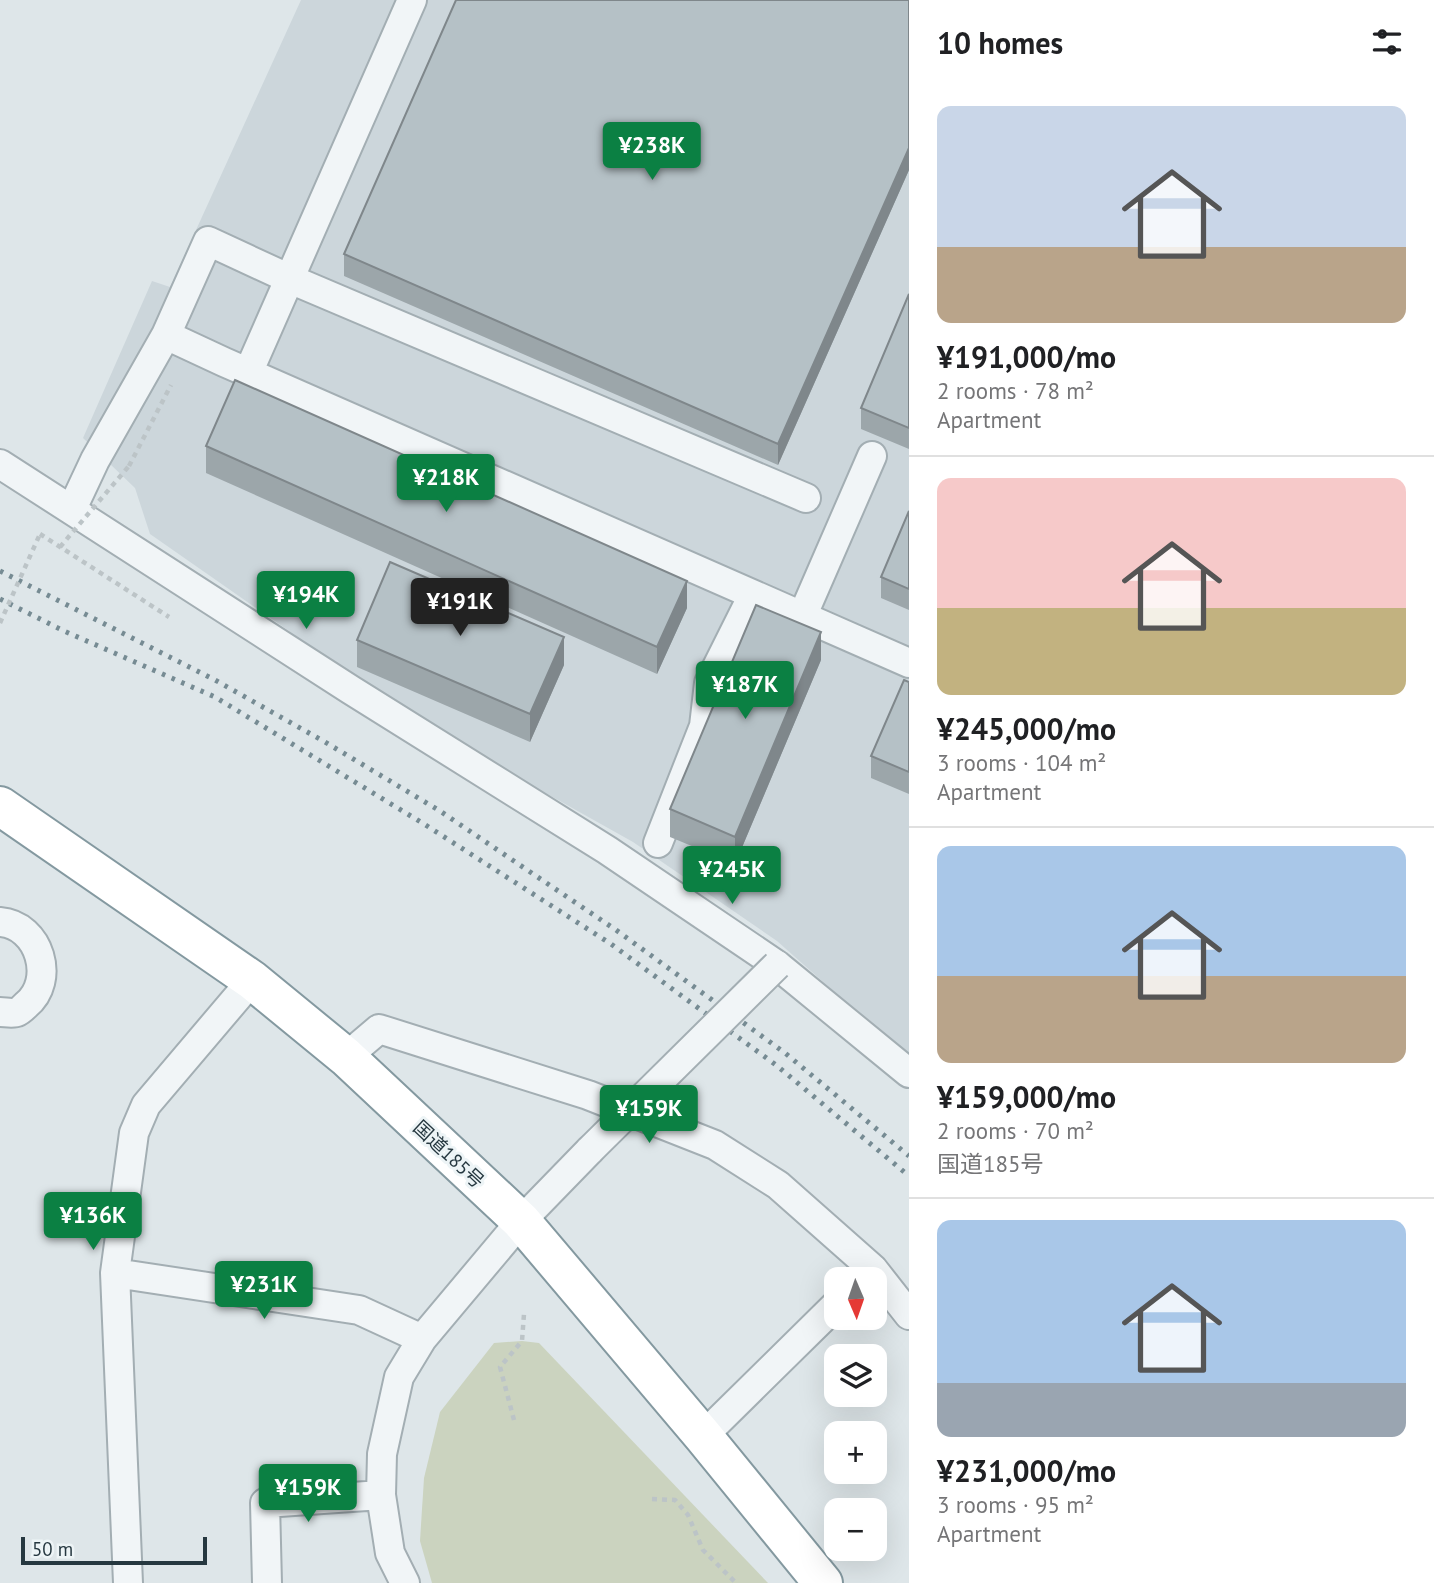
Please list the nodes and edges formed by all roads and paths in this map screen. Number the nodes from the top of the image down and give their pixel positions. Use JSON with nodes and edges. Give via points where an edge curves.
{"nodes":[{"id":1,"x":412,"y":0,"type":"edge"},
{"id":2,"x":290,"y":279,"type":"junction"},
{"id":3,"x":166,"y":335,"type":"junction"},
{"id":4,"x":248,"y":373,"type":"junction"},
{"id":5,"x":171,"y":384,"type":"dead end"},
{"id":6,"x":872,"y":456,"type":"dead end"},
{"id":7,"x":0,"y":464,"type":"edge"},
{"id":8,"x":806,"y":498,"type":"dead end"},
{"id":9,"x":72,"y":509,"type":"junction"},
{"id":10,"x":60,"y":547,"type":"junction"},
{"id":11,"x":753,"y":595,"type":"junction"},
{"id":12,"x":169,"y":617,"type":"dead end"},
{"id":13,"x":802,"y":617,"type":"junction"},
{"id":14,"x":0,"y":623,"type":"edge"},
{"id":15,"x":909,"y":663,"type":"edge"},
{"id":16,"x":0,"y":806,"type":"edge"},
{"id":17,"x":659,"y":844,"type":"dead end"},
{"id":18,"x":0,"y":922,"type":"edge"},
{"id":19,"x":777,"y":965,"type":"junction"},
{"id":20,"x":252,"y":980,"type":"junction"},
{"id":21,"x":0,"y":1012,"type":"edge"},
{"id":22,"x":346,"y":1057,"type":"junction"},
{"id":23,"x":909,"y":1073,"type":"edge"},
{"id":24,"x":521,"y":1221,"type":"junction"},
{"id":25,"x":861,"y":1267,"type":"edge"},
{"id":26,"x":115,"y":1273,"type":"junction"},
{"id":27,"x":887,"y":1293,"type":"edge"},
{"id":28,"x":524,"y":1314,"type":"dead end"},
{"id":29,"x":909,"y":1315,"type":"edge"},
{"id":30,"x":824,"y":1317,"type":"edge"},
{"id":31,"x":422,"y":1339,"type":"junction"},
{"id":32,"x":514,"y":1420,"type":"dead end"},
{"id":33,"x":704,"y":1436,"type":"junction"},
{"id":34,"x":381,"y":1495,"type":"junction"},
{"id":35,"x":652,"y":1500,"type":"dead end"},
{"id":36,"x":128,"y":1583,"type":"edge"},
{"id":37,"x":267,"y":1583,"type":"edge"},
{"id":38,"x":405,"y":1583,"type":"edge"},
{"id":39,"x":736,"y":1583,"type":"edge"},
{"id":40,"x":823,"y":1583,"type":"edge"}],
"edges":[{"from":1,"to":2,"type":"street"},
{"from":2,"to":3,"type":"street","via":[[208,241]]},
{"from":2,"to":4,"type":"street"},
{"from":2,"to":8,"type":"street"},
{"from":3,"to":4,"type":"street"},
{"from":3,"to":9,"type":"street"},
{"from":4,"to":11,"type":"street"},
{"from":5,"to":10,"type":"path","bridge":true,"via":[[129,466]]},
{"from":6,"to":13,"type":"street"},
{"from":7,"to":9,"type":"street"},
{"from":9,"to":19,"type":"street","via":[[607,850]]},
{"from":10,"to":12,"type":"path"},
{"from":10,"to":14,"type":"path","bridge":true,"via":[[40,534]]},
{"from":11,"to":13,"type":"street"},
{"from":11,"to":17,"type":"street","via":[[709,683],[704,726]]},
{"from":13,"to":15,"type":"street"},
{"from":16,"to":20,"type":"highway","name":"国道185号"},
{"from":18,"to":21,"type":"street","via":[[11,923],[35,942],[43,973],[37,997],[16,1012]]},
{"from":19,"to":23,"type":"street"},
{"from":19,"to":24,"type":"street","bridge":true},
{"from":20,"to":22,"type":"highway","name":"国道185号"},
{"from":20,"to":26,"type":"street","via":[[146,1105],[134,1133]]},
{"from":22,"to":24,"type":"highway","name":"国道185号"},
{"from":22,"to":25,"type":"street","via":[[379,1029],[588,1095],[715,1145],[778,1185]]},
{"from":24,"to":31,"type":"street"},
{"from":24,"to":33,"type":"highway","name":"国道185号"},
{"from":26,"to":31,"type":"street","via":[[359,1310]]},
{"from":26,"to":36,"type":"street"},
{"from":27,"to":29,"type":"street"},
{"from":28,"to":32,"type":"path","via":[[522,1341],[500,1367]]},
{"from":30,"to":33,"type":"street"},
{"from":31,"to":34,"type":"street","via":[[400,1377],[382,1454]]},
{"from":33,"to":40,"type":"highway","name":"国道185号"},
{"from":34,"to":37,"type":"street","via":[[265,1503]]},
{"from":34,"to":38,"type":"street","via":[[390,1553]]},
{"from":35,"to":39,"type":"path","via":[[675,1500],[688,1515],[703,1550]]}]}
